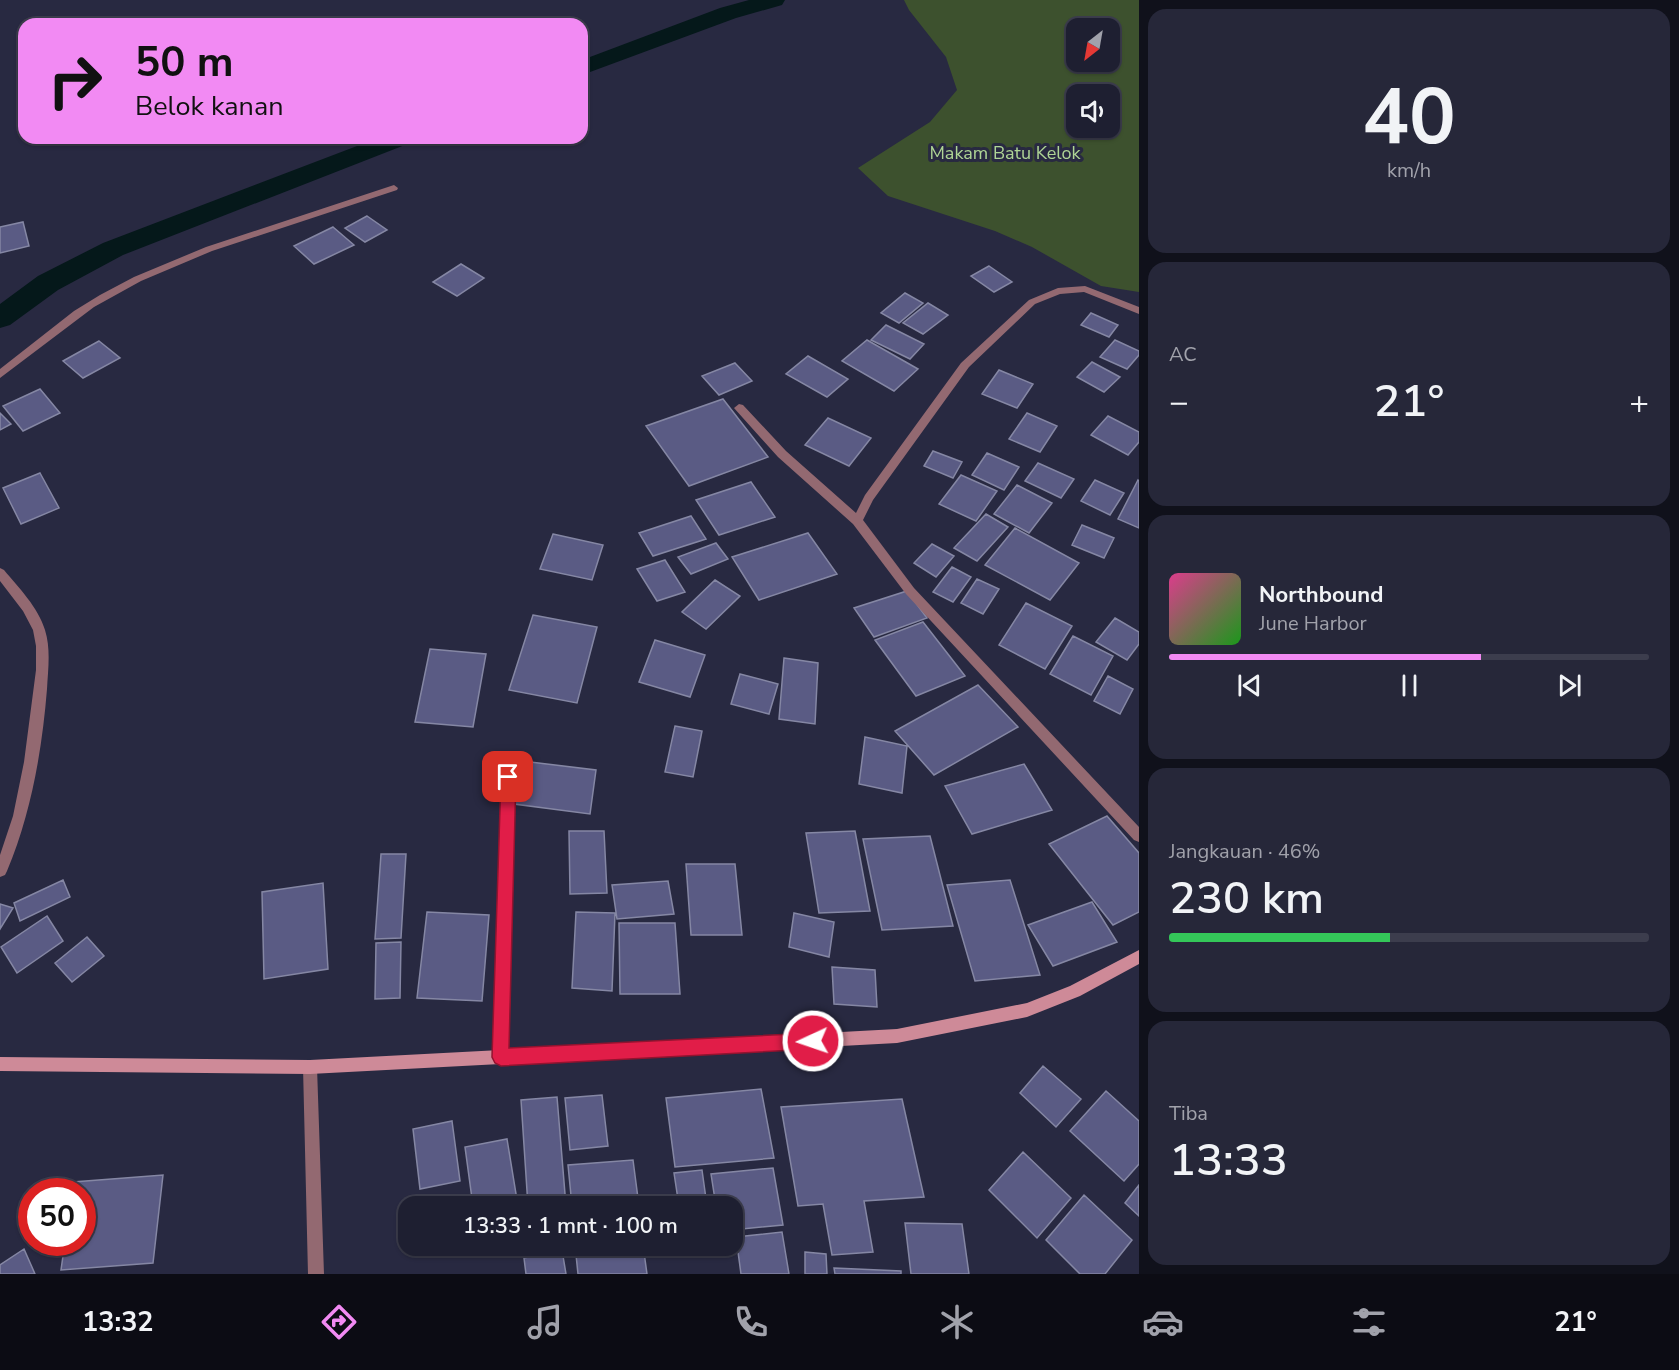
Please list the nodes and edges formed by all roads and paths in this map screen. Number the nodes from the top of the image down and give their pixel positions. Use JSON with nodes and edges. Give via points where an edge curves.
{"nodes":[{"id":1,"x":394,"y":188,"type":"dead end"},
{"id":2,"x":1139,"y":311,"type":"edge"},
{"id":3,"x":0,"y":374,"type":"edge"},
{"id":4,"x":739,"y":408,"type":"dead end"},
{"id":5,"x":857,"y":521,"type":"junction"},
{"id":6,"x":0,"y":573,"type":"edge"},
{"id":7,"x":508,"y":777,"type":"dead end"},
{"id":8,"x":1139,"y":836,"type":"edge"},
{"id":9,"x":0,"y":871,"type":"edge"},
{"id":10,"x":1139,"y":957,"type":"edge"},
{"id":11,"x":501,"y":1057,"type":"junction"},
{"id":12,"x":0,"y":1064,"type":"edge"},
{"id":13,"x":310,"y":1067,"type":"junction"},
{"id":14,"x":316,"y":1274,"type":"edge"}],
"edges":[{"from":1,"to":3,"type":"street","via":[[152,273],[100,299]]},
{"from":2,"to":5,"type":"street","via":[[1085,290],[1058,291],[1032,302],[965,365],[869,498]]},
{"from":4,"to":5,"type":"street","via":[[782,454]]},
{"from":5,"to":8,"type":"street","via":[[910,591]]},
{"from":6,"to":9,"type":"street","via":[[26,606],[40,632],[42,670],[34,745],[16,831]]},
{"from":7,"to":11,"type":"street"},
{"from":10,"to":11,"type":"main road","via":[[1075,991],[1027,1010],[897,1036]]},
{"from":11,"to":13,"type":"main road"},
{"from":12,"to":13,"type":"main road"},
{"from":13,"to":14,"type":"street"}]}
